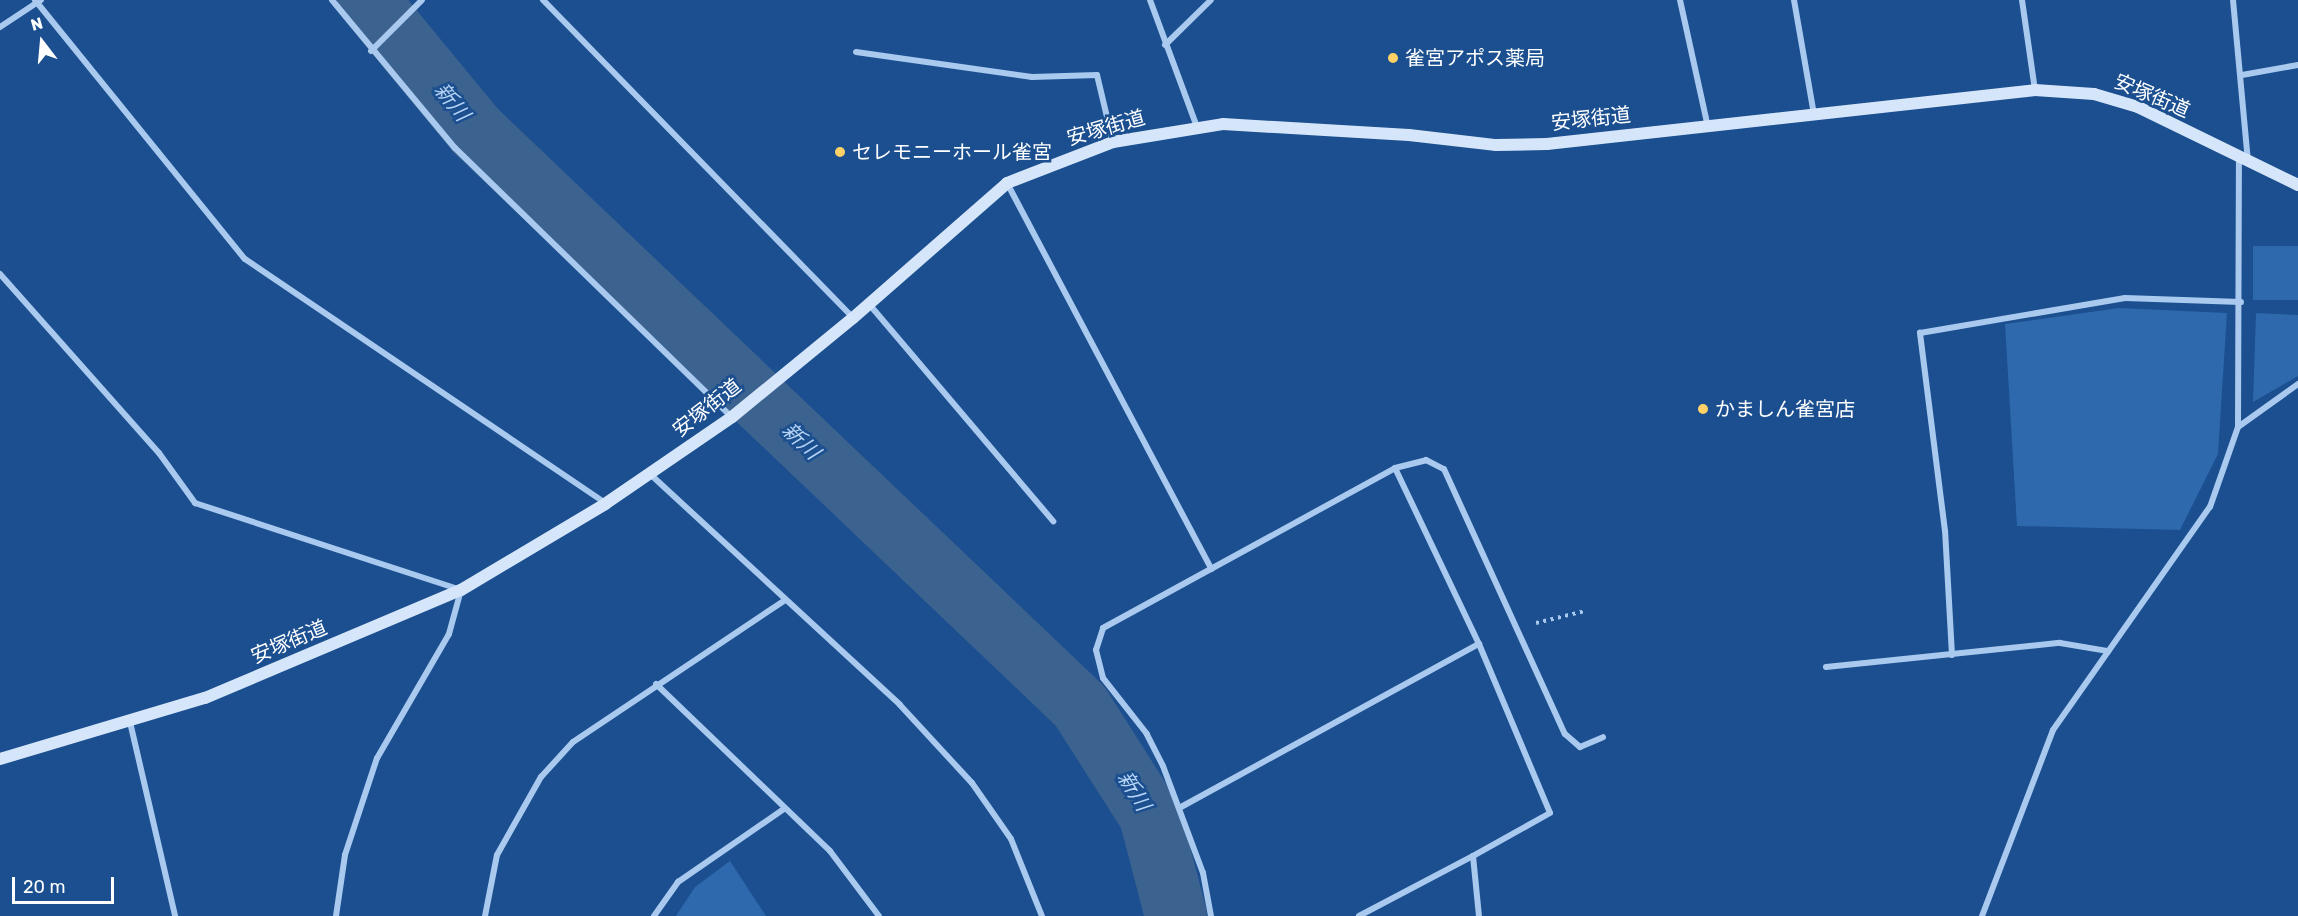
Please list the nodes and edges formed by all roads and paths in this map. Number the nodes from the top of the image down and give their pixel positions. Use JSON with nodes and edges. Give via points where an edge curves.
{"nodes":[{"id":1,"x":332,"y":0,"type":"edge"},
{"id":2,"x":422,"y":0,"type":"edge"},
{"id":3,"x":543,"y":0,"type":"edge"},
{"id":4,"x":1150,"y":0,"type":"edge"},
{"id":5,"x":1210,"y":0,"type":"edge"},
{"id":6,"x":1680,"y":0,"type":"edge"},
{"id":7,"x":1794,"y":0,"type":"edge"},
{"id":8,"x":2022,"y":0,"type":"edge"},
{"id":9,"x":2233,"y":0,"type":"edge"},
{"id":10,"x":37,"y":1,"type":"edge"},
{"id":11,"x":0,"y":27,"type":"edge"},
{"id":12,"x":1165,"y":45,"type":"junction"},
{"id":13,"x":371,"y":51,"type":"junction"},
{"id":14,"x":856,"y":52,"type":"dead end"},
{"id":15,"x":2298,"y":65,"type":"edge"},
{"id":16,"x":2242,"y":75,"type":"junction"},
{"id":17,"x":2035,"y":90,"type":"junction"},
{"id":18,"x":1815,"y":116,"type":"junction"},
{"id":19,"x":1197,"y":127,"type":"junction"},
{"id":20,"x":1708,"y":127,"type":"junction"},
{"id":21,"x":1113,"y":142,"type":"junction"},
{"id":22,"x":2244,"y":161,"type":"junction"},
{"id":23,"x":1008,"y":183,"type":"junction"},
{"id":24,"x":2298,"y":185,"type":"edge"},
{"id":25,"x":0,"y":273,"type":"edge"},
{"id":26,"x":2241,"y":302,"type":"junction"},
{"id":27,"x":869,"y":304,"type":"junction"},
{"id":28,"x":853,"y":318,"type":"junction"},
{"id":29,"x":2298,"y":384,"type":"edge"},
{"id":30,"x":732,"y":417,"type":"junction"},
{"id":31,"x":2238,"y":427,"type":"junction"},
{"id":32,"x":1395,"y":468,"type":"junction"},
{"id":33,"x":650,"y":474,"type":"junction"},
{"id":34,"x":605,"y":504,"type":"junction"},
{"id":35,"x":1053,"y":521,"type":"dead end"},
{"id":36,"x":1211,"y":569,"type":"junction"},
{"id":37,"x":461,"y":590,"type":"junction"},
{"id":38,"x":785,"y":600,"type":"junction"},
{"id":39,"x":1585,"y":611,"type":"dead end"},
{"id":40,"x":1527,"y":625,"type":"dead end"},
{"id":41,"x":1479,"y":644,"type":"junction"},
{"id":42,"x":2108,"y":651,"type":"junction"},
{"id":43,"x":1952,"y":655,"type":"junction"},
{"id":44,"x":1826,"y":667,"type":"dead end"},
{"id":45,"x":656,"y":684,"type":"junction"},
{"id":46,"x":130,"y":722,"type":"junction"},
{"id":47,"x":1603,"y":737,"type":"dead end"},
{"id":48,"x":0,"y":759,"type":"edge"},
{"id":49,"x":1181,"y":807,"type":"junction"},
{"id":50,"x":784,"y":809,"type":"junction"},
{"id":51,"x":1473,"y":856,"type":"junction"},
{"id":52,"x":175,"y":916,"type":"edge"},
{"id":53,"x":336,"y":916,"type":"edge"},
{"id":54,"x":484,"y":916,"type":"edge"},
{"id":55,"x":654,"y":916,"type":"edge"},
{"id":56,"x":879,"y":916,"type":"edge"},
{"id":57,"x":1042,"y":916,"type":"edge"},
{"id":58,"x":1211,"y":916,"type":"edge"},
{"id":59,"x":1359,"y":916,"type":"edge"},
{"id":60,"x":1479,"y":916,"type":"edge"},
{"id":61,"x":1982,"y":916,"type":"edge"}],
"edges":[{"from":1,"to":13,"type":"street"},
{"from":2,"to":13,"type":"street"},
{"from":3,"to":28,"type":"street"},
{"from":4,"to":12,"type":"street"},
{"from":5,"to":12,"type":"street"},
{"from":6,"to":20,"type":"street"},
{"from":7,"to":18,"type":"street"},
{"from":8,"to":17,"type":"street"},
{"from":9,"to":16,"type":"street"},
{"from":10,"to":11,"type":"street"},
{"from":10,"to":34,"type":"street","via":[[245,259]]},
{"from":12,"to":19,"type":"street"},
{"from":13,"to":30,"type":"street","via":[[455,148]]},
{"from":14,"to":21,"type":"street","via":[[1032,77],[1097,75]]},
{"from":15,"to":16,"type":"street"},
{"from":16,"to":22,"type":"street"},
{"from":17,"to":18,"type":"main road","name":"安塚街道"},
{"from":17,"to":22,"type":"main road","name":"安塚街道","via":[[2094,94],[2138,107]]},
{"from":18,"to":20,"type":"main road","name":"安塚街道"},
{"from":19,"to":20,"type":"main road","name":"安塚街道","via":[[1261,126],[1496,145],[1547,144]]},
{"from":19,"to":21,"type":"main road","name":"安塚街道"},
{"from":21,"to":23,"type":"main road","name":"安塚街道"},
{"from":22,"to":24,"type":"main road","name":"安塚街道"},
{"from":22,"to":26,"type":"street"},
{"from":23,"to":27,"type":"main road","name":"安塚街道"},
{"from":23,"to":36,"type":"street"},
{"from":25,"to":37,"type":"street","via":[[159,453],[195,503]]},
{"from":26,"to":31,"type":"street"},
{"from":26,"to":43,"type":"street","via":[[2125,298],[1920,333],[1945,531]]},
{"from":27,"to":28,"type":"main road","name":"安塚街道"},
{"from":27,"to":35,"type":"street"},
{"from":28,"to":30,"type":"main road","name":"安塚街道"},
{"from":29,"to":31,"type":"street"},
{"from":30,"to":33,"type":"main road","name":"安塚街道"},
{"from":31,"to":42,"type":"street","via":[[2210,507]]},
{"from":32,"to":36,"type":"street"},
{"from":32,"to":41,"type":"street"},
{"from":32,"to":47,"type":"street","via":[[1426,460],[1444,469],[1565,734],[1580,747]]},
{"from":33,"to":34,"type":"main road","name":"安塚街道"},
{"from":33,"to":38,"type":"street"},
{"from":34,"to":37,"type":"main road","name":"安塚街道"},
{"from":36,"to":49,"type":"street","via":[[1103,628],[1096,650],[1103,678],[1147,734]]},
{"from":37,"to":46,"type":"main road","name":"安塚街道","via":[[205,698]]},
{"from":37,"to":53,"type":"street","via":[[449,634],[373,767],[345,855]]},
{"from":38,"to":45,"type":"street"},
{"from":38,"to":57,"type":"street","via":[[900,705],[972,783],[1011,839]]},
{"from":39,"to":40,"type":"path"},
{"from":41,"to":49,"type":"street"},
{"from":41,"to":51,"type":"street","via":[[1550,813]]},
{"from":42,"to":43,"type":"street","via":[[2060,643]]},
{"from":42,"to":61,"type":"street","via":[[2053,730]]},
{"from":43,"to":44,"type":"street"},
{"from":45,"to":50,"type":"street"},
{"from":45,"to":54,"type":"street","via":[[573,742],[541,777],[497,855]]},
{"from":46,"to":48,"type":"main road","name":"安塚街道"},
{"from":46,"to":52,"type":"street"},
{"from":49,"to":58,"type":"street","via":[[1203,873]]},
{"from":50,"to":55,"type":"street","via":[[678,882]]},
{"from":50,"to":56,"type":"street","via":[[830,851]]},
{"from":51,"to":59,"type":"street"},
{"from":51,"to":60,"type":"street"}]}
